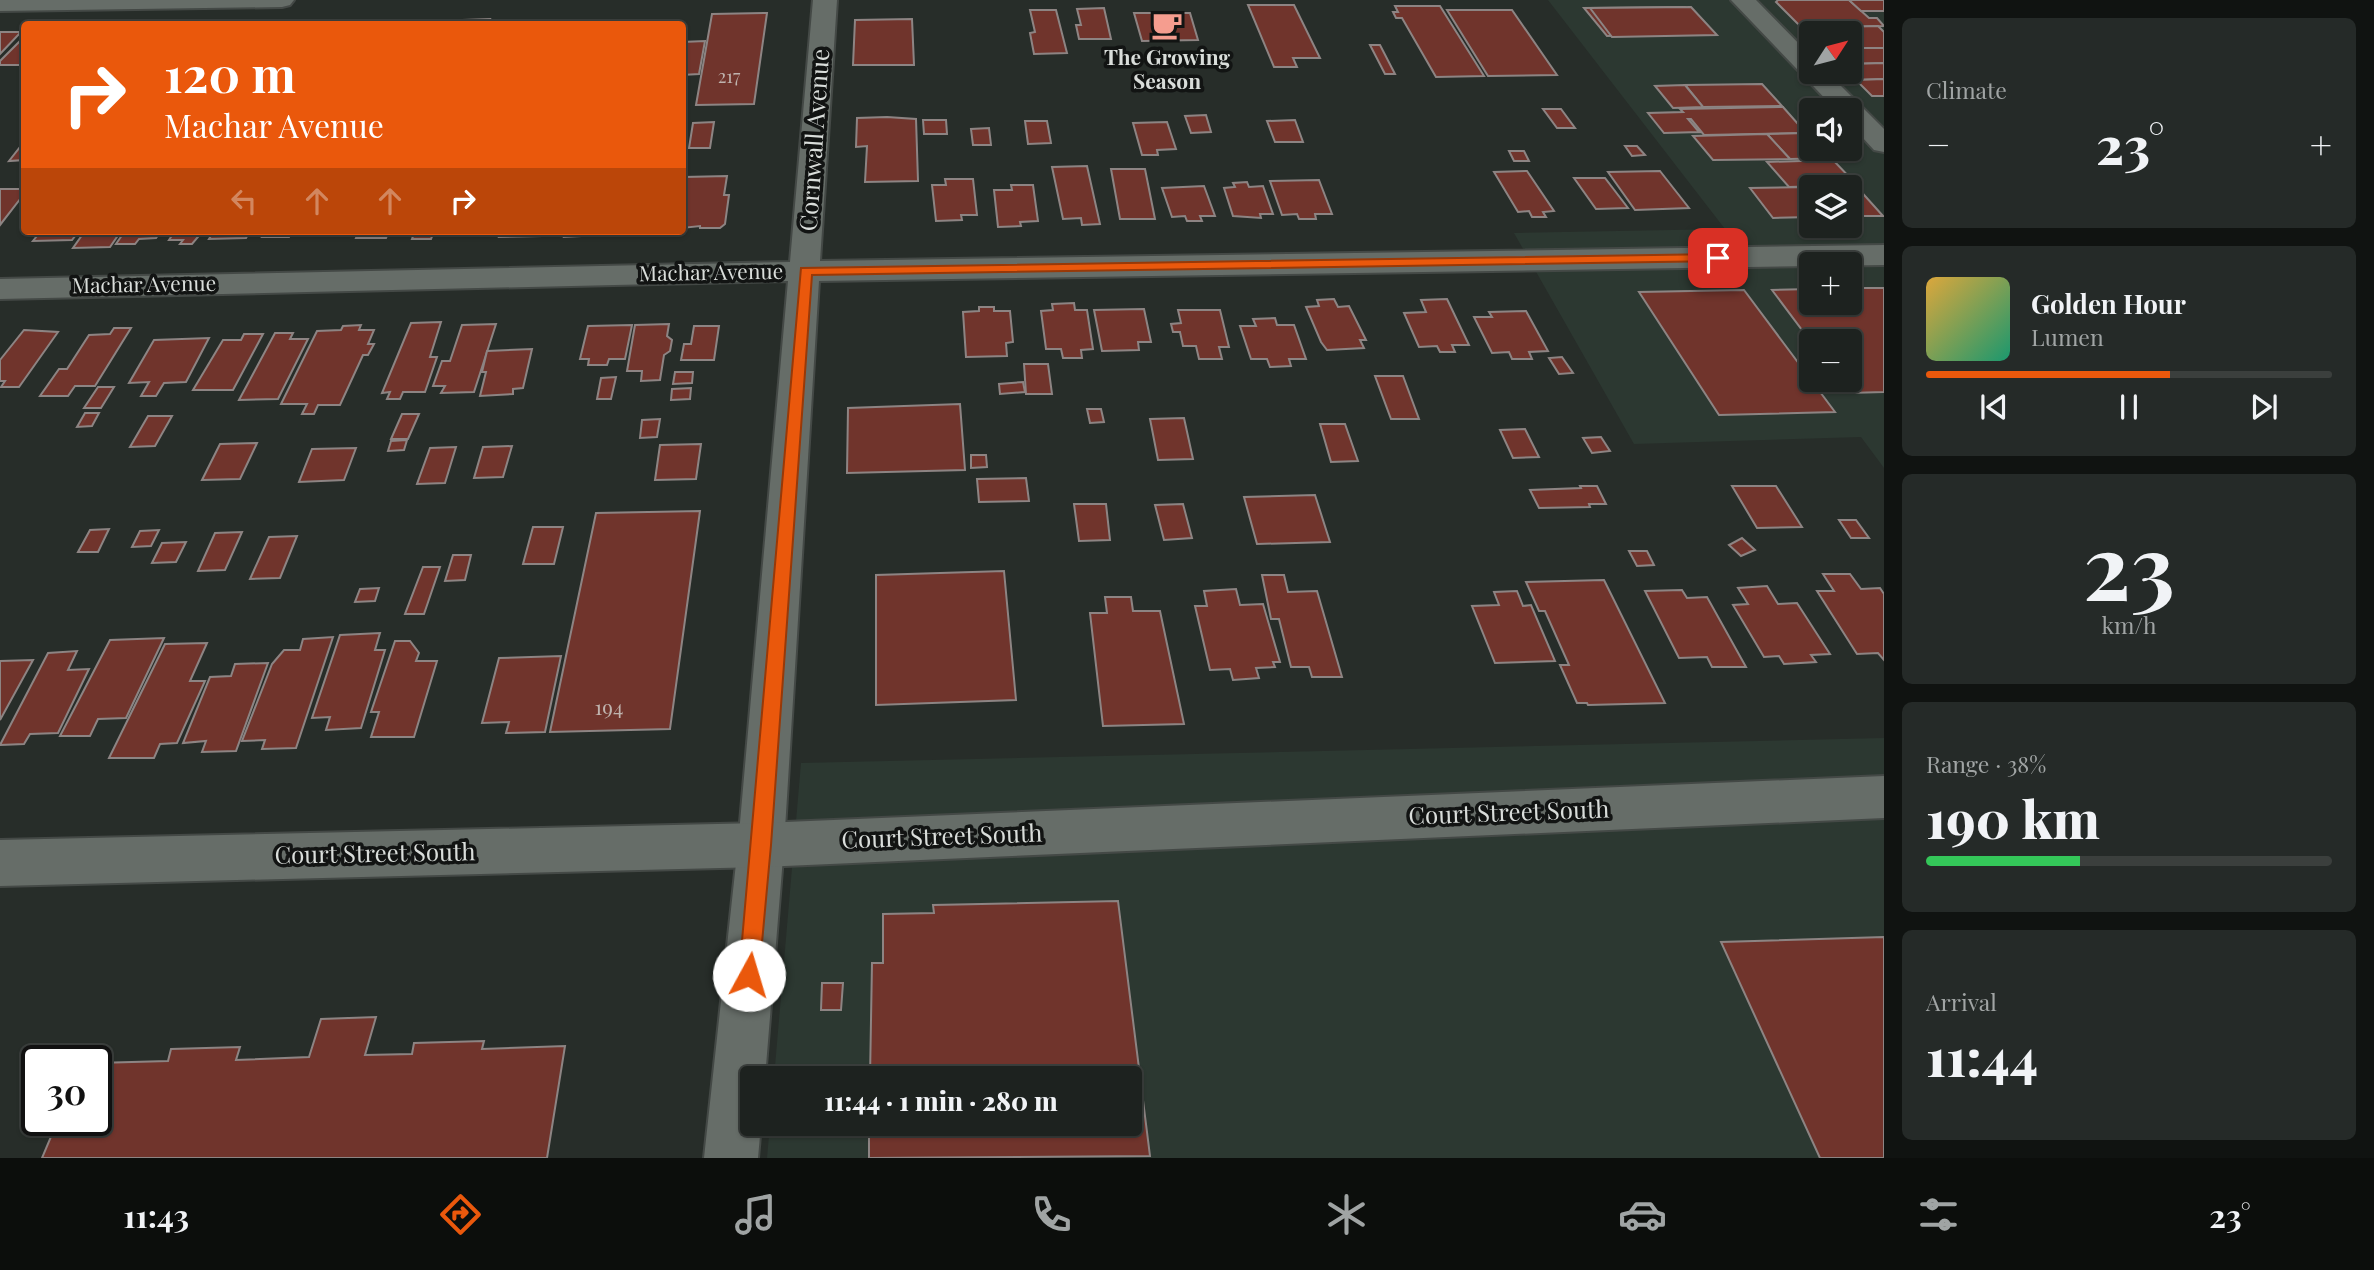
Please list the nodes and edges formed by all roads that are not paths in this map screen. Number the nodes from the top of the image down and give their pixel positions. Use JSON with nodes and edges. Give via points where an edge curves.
{"nodes":[{"id":1,"x":282,"y":0,"type":"edge"},
{"id":2,"x":825,"y":0,"type":"edge"},
{"id":3,"x":1743,"y":0,"type":"edge"},
{"id":4,"x":0,"y":5,"type":"edge"},
{"id":5,"x":1799,"y":58,"type":"edge"},
{"id":6,"x":1825,"y":84,"type":"edge"},
{"id":7,"x":1884,"y":144,"type":"edge"},
{"id":8,"x":1884,"y":255,"type":"edge"},
{"id":9,"x":806,"y":271,"type":"junction"},
{"id":10,"x":0,"y":289,"type":"edge"},
{"id":11,"x":1884,"y":797,"type":"edge"},
{"id":12,"x":761,"y":845,"type":"junction"},
{"id":13,"x":0,"y":863,"type":"edge"},
{"id":14,"x":731,"y":1158,"type":"edge"}],
"edges":[{"from":1,"to":4,"type":"street"},
{"from":2,"to":9,"type":"street","name":"Cornwall Avenue"},
{"from":3,"to":5,"type":"street"},
{"from":6,"to":7,"type":"street"},
{"from":8,"to":9,"type":"street","name":"Machar Avenue"},
{"from":9,"to":10,"type":"street","name":"Machar Avenue"},
{"from":9,"to":12,"type":"street","name":"Cornwall Avenue"},
{"from":11,"to":12,"type":"street","name":"Court Street South"},
{"from":12,"to":13,"type":"street","name":"Court Street South"},
{"from":12,"to":14,"type":"street","name":"Cornwall Avenue"}]}
